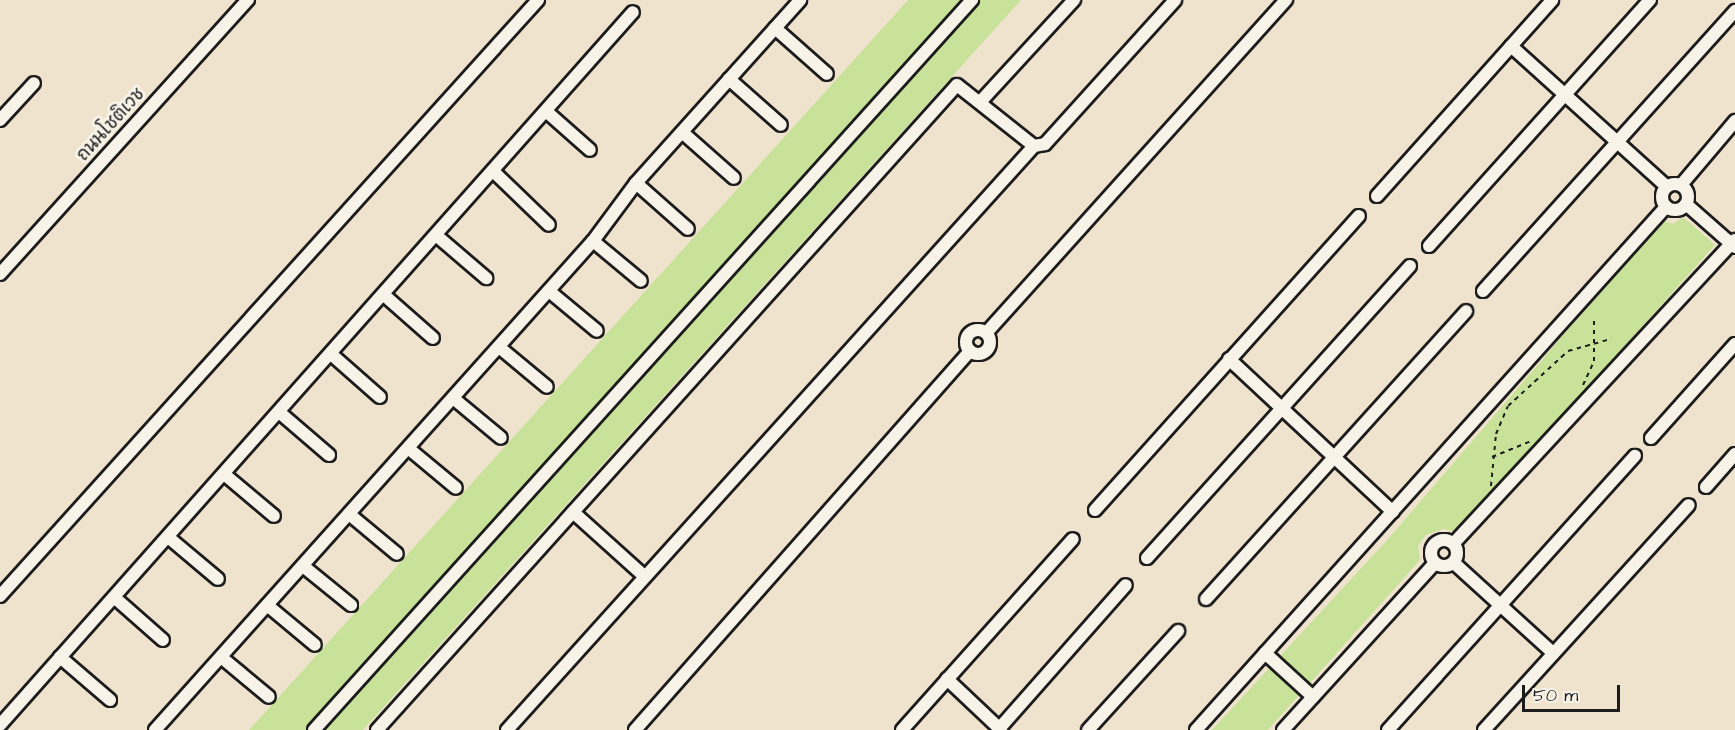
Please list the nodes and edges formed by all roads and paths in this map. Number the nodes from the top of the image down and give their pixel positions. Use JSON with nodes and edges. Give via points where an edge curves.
{"nodes":[{"id":1,"x":248,"y":0,"type":"edge"},
{"id":2,"x":538,"y":0,"type":"edge"},
{"id":3,"x":800,"y":0,"type":"edge"},
{"id":4,"x":972,"y":0,"type":"edge"},
{"id":5,"x":1074,"y":0,"type":"edge"},
{"id":6,"x":1175,"y":0,"type":"edge"},
{"id":7,"x":1286,"y":0,"type":"edge"},
{"id":8,"x":1552,"y":0,"type":"edge"},
{"id":9,"x":1650,"y":0,"type":"edge"},
{"id":10,"x":1735,"y":11,"type":"edge"},
{"id":11,"x":633,"y":12,"type":"dead end"},
{"id":12,"x":775,"y":28,"type":"junction"},
{"id":13,"x":1511,"y":46,"type":"junction"},
{"id":14,"x":827,"y":74,"type":"dead end"},
{"id":15,"x":729,"y":79,"type":"junction"},
{"id":16,"x":34,"y":83,"type":"dead end"},
{"id":17,"x":1565,"y":94,"type":"junction"},
{"id":18,"x":982,"y":100,"type":"junction"},
{"id":19,"x":547,"y":112,"type":"junction"},
{"id":20,"x":0,"y":120,"type":"edge"},
{"id":21,"x":1735,"y":121,"type":"edge"},
{"id":22,"x":781,"y":125,"type":"dead end"},
{"id":23,"x":682,"y":132,"type":"junction"},
{"id":24,"x":1618,"y":142,"type":"junction"},
{"id":25,"x":1034,"y":146,"type":"junction"},
{"id":26,"x":590,"y":150,"type":"dead end"},
{"id":27,"x":494,"y":172,"type":"junction"},
{"id":28,"x":734,"y":178,"type":"dead end"},
{"id":29,"x":636,"y":183,"type":"junction"},
{"id":30,"x":1681,"y":185,"type":"junction"},
{"id":31,"x":1667,"y":187,"type":"junction"},
{"id":32,"x":1377,"y":196,"type":"dead end"},
{"id":33,"x":1686,"y":204,"type":"junction"},
{"id":34,"x":1666,"y":207,"type":"junction"},
{"id":35,"x":1359,"y":216,"type":"dead end"},
{"id":36,"x":549,"y":225,"type":"dead end"},
{"id":37,"x":688,"y":229,"type":"dead end"},
{"id":38,"x":437,"y":236,"type":"junction"},
{"id":39,"x":593,"y":241,"type":"junction"},
{"id":40,"x":1734,"y":243,"type":"edge"},
{"id":41,"x":1429,"y":246,"type":"dead end"},
{"id":42,"x":1410,"y":266,"type":"dead end"},
{"id":43,"x":0,"y":274,"type":"edge"},
{"id":44,"x":486,"y":279,"type":"dead end"},
{"id":45,"x":641,"y":281,"type":"dead end"},
{"id":46,"x":549,"y":291,"type":"junction"},
{"id":47,"x":1483,"y":291,"type":"dead end"},
{"id":48,"x":384,"y":295,"type":"junction"},
{"id":49,"x":1466,"y":311,"type":"dead end"},
{"id":50,"x":1594,"y":321,"type":"dead end"},
{"id":51,"x":597,"y":331,"type":"dead end"},
{"id":52,"x":987,"y":332,"type":"junction"},
{"id":53,"x":433,"y":338,"type":"dead end"},
{"id":54,"x":1611,"y":339,"type":"dead end"},
{"id":55,"x":1596,"y":341,"type":"junction"},
{"id":56,"x":1735,"y":344,"type":"edge"},
{"id":57,"x":499,"y":347,"type":"junction"},
{"id":58,"x":970,"y":351,"type":"junction"},
{"id":59,"x":331,"y":354,"type":"junction"},
{"id":60,"x":1229,"y":359,"type":"junction"},
{"id":61,"x":547,"y":387,"type":"dead end"},
{"id":62,"x":1580,"y":391,"type":"dead end"},
{"id":63,"x":380,"y":397,"type":"dead end"},
{"id":64,"x":453,"y":398,"type":"junction"},
{"id":65,"x":1282,"y":408,"type":"junction"},
{"id":66,"x":279,"y":412,"type":"junction"},
{"id":67,"x":1536,"y":437,"type":"dead end"},
{"id":68,"x":501,"y":438,"type":"dead end"},
{"id":69,"x":1651,"y":438,"type":"dead end"},
{"id":70,"x":408,"y":448,"type":"junction"},
{"id":71,"x":1735,"y":454,"type":"edge"},
{"id":72,"x":328,"y":455,"type":"dead end"},
{"id":73,"x":1635,"y":456,"type":"dead end"},
{"id":74,"x":1334,"y":457,"type":"junction"},
{"id":75,"x":1492,"y":457,"type":"junction"},
{"id":76,"x":224,"y":474,"type":"junction"},
{"id":77,"x":1706,"y":487,"type":"dead end"},
{"id":78,"x":456,"y":488,"type":"dead end"},
{"id":79,"x":1493,"y":501,"type":"junction"},
{"id":80,"x":1689,"y":505,"type":"dead end"},
{"id":81,"x":1095,"y":510,"type":"dead end"},
{"id":82,"x":573,"y":512,"type":"junction"},
{"id":83,"x":1393,"y":512,"type":"junction"},
{"id":84,"x":349,"y":514,"type":"junction"},
{"id":85,"x":274,"y":516,"type":"dead end"},
{"id":86,"x":168,"y":537,"type":"junction"},
{"id":87,"x":1073,"y":539,"type":"dead end"},
{"id":88,"x":1454,"y":543,"type":"junction"},
{"id":89,"x":397,"y":554,"type":"dead end"},
{"id":90,"x":1147,"y":558,"type":"dead end"},
{"id":91,"x":1435,"y":563,"type":"junction"},
{"id":92,"x":1454,"y":563,"type":"junction"},
{"id":93,"x":303,"y":566,"type":"junction"},
{"id":94,"x":644,"y":576,"type":"junction"},
{"id":95,"x":218,"y":579,"type":"dead end"},
{"id":96,"x":1126,"y":585,"type":"dead end"},
{"id":97,"x":0,"y":596,"type":"edge"},
{"id":98,"x":114,"y":597,"type":"junction"},
{"id":99,"x":1206,"y":599,"type":"dead end"},
{"id":100,"x":267,"y":605,"type":"junction"},
{"id":101,"x":351,"y":605,"type":"dead end"},
{"id":102,"x":1500,"y":605,"type":"junction"},
{"id":103,"x":1178,"y":631,"type":"dead end"},
{"id":104,"x":163,"y":640,"type":"dead end"},
{"id":105,"x":315,"y":645,"type":"dead end"},
{"id":106,"x":1265,"y":653,"type":"junction"},
{"id":107,"x":1553,"y":653,"type":"junction"},
{"id":108,"x":60,"y":657,"type":"junction"},
{"id":109,"x":220,"y":657,"type":"junction"},
{"id":110,"x":947,"y":679,"type":"junction"},
{"id":111,"x":1313,"y":696,"type":"junction"},
{"id":112,"x":268,"y":697,"type":"dead end"},
{"id":113,"x":110,"y":700,"type":"dead end"},
{"id":114,"x":0,"y":725,"type":"edge"},
{"id":115,"x":154,"y":730,"type":"edge"},
{"id":116,"x":314,"y":730,"type":"edge"},
{"id":117,"x":377,"y":730,"type":"edge"},
{"id":118,"x":507,"y":730,"type":"edge"},
{"id":119,"x":636,"y":730,"type":"edge"},
{"id":120,"x":902,"y":730,"type":"edge"},
{"id":121,"x":999,"y":730,"type":"edge"},
{"id":122,"x":1088,"y":730,"type":"edge"},
{"id":123,"x":1196,"y":730,"type":"edge"},
{"id":124,"x":1283,"y":730,"type":"edge"},
{"id":125,"x":1388,"y":730,"type":"edge"},
{"id":126,"x":1484,"y":730,"type":"edge"}],
"edges":[{"from":1,"to":43,"type":"street","name":"ถนนโชติเวช"},
{"from":2,"to":97,"type":"street"},
{"from":3,"to":12,"type":"street"},
{"from":4,"to":116,"type":"street"},
{"from":5,"to":18,"type":"street"},
{"from":6,"to":25,"type":"street","via":[[1045,144]]},
{"from":7,"to":52,"type":"street"},
{"from":8,"to":13,"type":"street"},
{"from":9,"to":17,"type":"street"},
{"from":10,"to":24,"type":"street"},
{"from":11,"to":19,"type":"street"},
{"from":12,"to":14,"type":"street"},
{"from":12,"to":15,"type":"street"},
{"from":13,"to":17,"type":"street"},
{"from":13,"to":32,"type":"street"},
{"from":15,"to":22,"type":"street"},
{"from":15,"to":23,"type":"street"},
{"from":16,"to":20,"type":"street"},
{"from":17,"to":24,"type":"street"},
{"from":17,"to":41,"type":"street"},
{"from":18,"to":25,"type":"street"},
{"from":18,"to":82,"type":"street","via":[[957,86]]},
{"from":19,"to":26,"type":"street"},
{"from":19,"to":27,"type":"street"},
{"from":21,"to":30,"type":"street"},
{"from":23,"to":28,"type":"street"},
{"from":23,"to":29,"type":"street"},
{"from":24,"to":31,"type":"street"},
{"from":24,"to":47,"type":"street"},
{"from":25,"to":94,"type":"street"},
{"from":27,"to":36,"type":"street"},
{"from":27,"to":38,"type":"street"},
{"from":29,"to":37,"type":"street"},
{"from":29,"to":39,"type":"street"},
{"from":30,"to":31,"type":"street"},
{"from":30,"to":33,"type":"street"},
{"from":31,"to":34,"type":"street","via":[[1662,200]]},
{"from":33,"to":34,"type":"street","via":[[1675,210]]},
{"from":33,"to":40,"type":"street"},
{"from":34,"to":83,"type":"street"},
{"from":35,"to":60,"type":"street"},
{"from":38,"to":44,"type":"street"},
{"from":38,"to":48,"type":"street"},
{"from":39,"to":45,"type":"street"},
{"from":39,"to":46,"type":"street"},
{"from":40,"to":79,"type":"street"},
{"from":42,"to":65,"type":"street"},
{"from":46,"to":51,"type":"street"},
{"from":46,"to":57,"type":"street"},
{"from":48,"to":53,"type":"street"},
{"from":48,"to":59,"type":"street"},
{"from":49,"to":74,"type":"street"},
{"from":50,"to":55,"type":"path"},
{"from":52,"to":58,"type":"street","via":[[987,350]]},
{"from":52,"to":58,"type":"street","via":[[969,333]]},
{"from":54,"to":55,"type":"path"},
{"from":55,"to":62,"type":"path"},
{"from":55,"to":75,"type":"path","via":[[1568,351],[1538,373],[1508,406]]},
{"from":56,"to":69,"type":"street"},
{"from":57,"to":61,"type":"street"},
{"from":57,"to":64,"type":"street"},
{"from":58,"to":119,"type":"street"},
{"from":59,"to":63,"type":"street"},
{"from":59,"to":66,"type":"street"},
{"from":60,"to":65,"type":"street"},
{"from":60,"to":81,"type":"street"},
{"from":64,"to":68,"type":"street"},
{"from":64,"to":70,"type":"street"},
{"from":65,"to":74,"type":"street"},
{"from":65,"to":90,"type":"street"},
{"from":66,"to":72,"type":"street"},
{"from":66,"to":76,"type":"street"},
{"from":67,"to":75,"type":"path"},
{"from":70,"to":78,"type":"street"},
{"from":70,"to":84,"type":"street"},
{"from":71,"to":77,"type":"street"},
{"from":73,"to":102,"type":"street"},
{"from":74,"to":83,"type":"street"},
{"from":74,"to":99,"type":"street"},
{"from":75,"to":79,"type":"path"},
{"from":76,"to":85,"type":"street"},
{"from":76,"to":86,"type":"street"},
{"from":79,"to":88,"type":"street"},
{"from":80,"to":107,"type":"street"},
{"from":82,"to":94,"type":"street"},
{"from":82,"to":117,"type":"street"},
{"from":83,"to":106,"type":"street"},
{"from":84,"to":89,"type":"street"},
{"from":84,"to":93,"type":"street"},
{"from":86,"to":95,"type":"street"},
{"from":86,"to":98,"type":"street"},
{"from":87,"to":110,"type":"street"},
{"from":88,"to":91,"type":"street","via":[[1435,543]]},
{"from":88,"to":92,"type":"street"},
{"from":91,"to":92,"type":"street"},
{"from":91,"to":111,"type":"street"},
{"from":92,"to":102,"type":"street"},
{"from":93,"to":100,"type":"street"},
{"from":93,"to":101,"type":"street"},
{"from":94,"to":118,"type":"street"},
{"from":96,"to":121,"type":"street"},
{"from":98,"to":104,"type":"street"},
{"from":98,"to":108,"type":"street"},
{"from":100,"to":105,"type":"street"},
{"from":100,"to":109,"type":"street"},
{"from":102,"to":107,"type":"street"},
{"from":102,"to":125,"type":"street"},
{"from":103,"to":122,"type":"street"},
{"from":106,"to":111,"type":"street"},
{"from":106,"to":123,"type":"street"},
{"from":107,"to":126,"type":"street"},
{"from":108,"to":113,"type":"street"},
{"from":108,"to":114,"type":"street"},
{"from":109,"to":112,"type":"street"},
{"from":109,"to":115,"type":"street"},
{"from":110,"to":120,"type":"street"},
{"from":110,"to":121,"type":"street"},
{"from":111,"to":124,"type":"street"}]}
